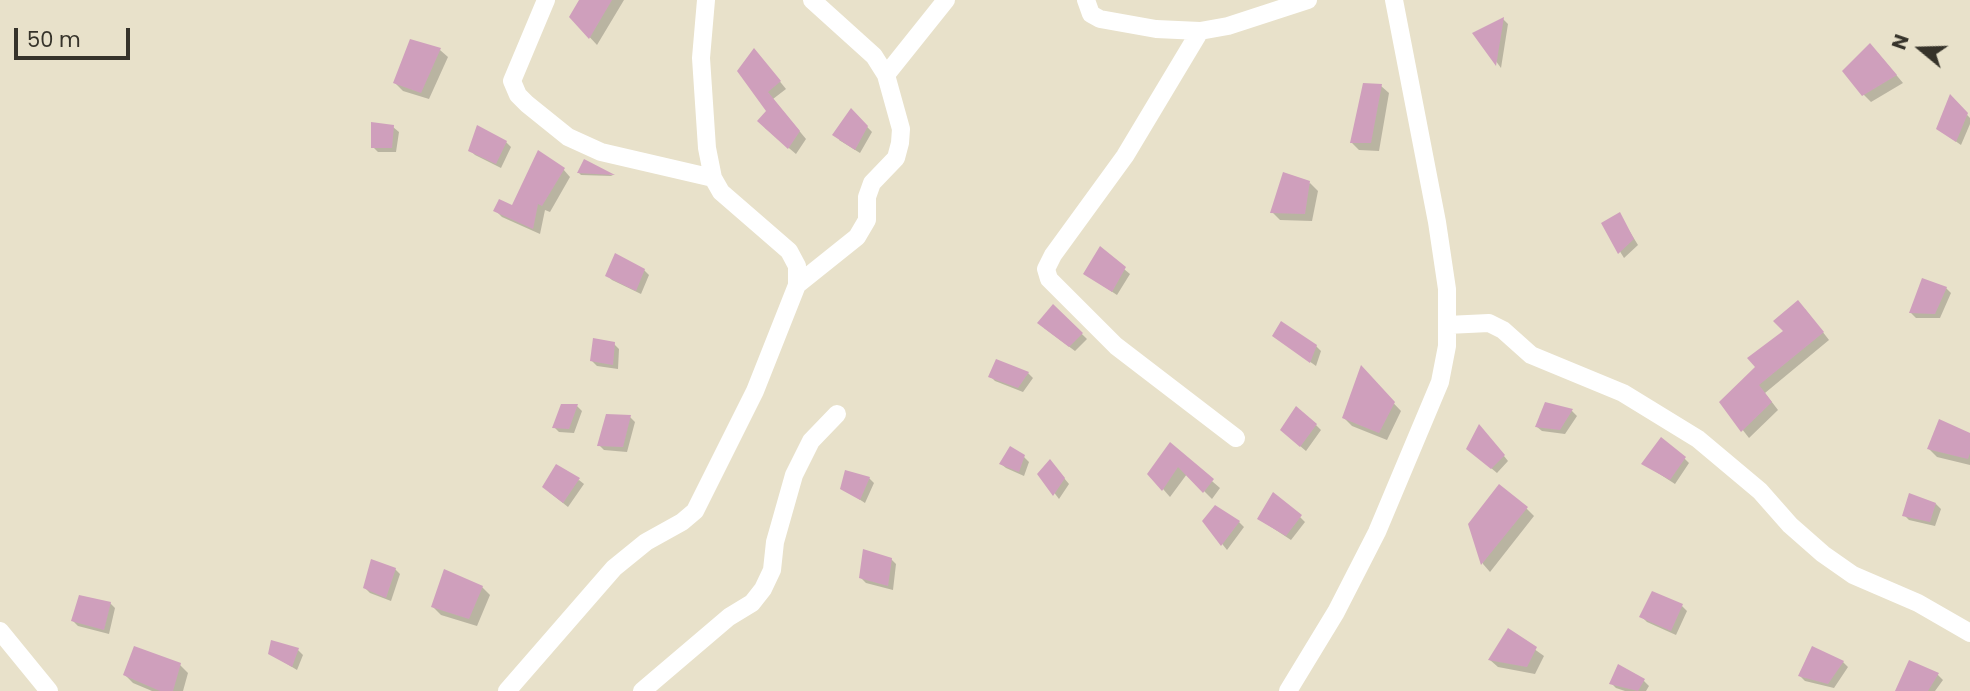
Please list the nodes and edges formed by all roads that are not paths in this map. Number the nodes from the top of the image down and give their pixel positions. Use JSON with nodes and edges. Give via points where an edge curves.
{"nodes":[{"id":1,"x":546,"y":0,"type":"edge"},
{"id":2,"x":706,"y":0,"type":"edge"},
{"id":3,"x":812,"y":0,"type":"edge"},
{"id":4,"x":946,"y":0,"type":"edge"},
{"id":5,"x":1086,"y":0,"type":"edge"},
{"id":6,"x":1308,"y":0,"type":"edge"},
{"id":7,"x":1394,"y":0,"type":"edge"},
{"id":8,"x":1200,"y":31,"type":"junction"},
{"id":9,"x":886,"y":75,"type":"junction"},
{"id":10,"x":713,"y":178,"type":"junction"},
{"id":11,"x":797,"y":285,"type":"junction"},
{"id":12,"x":1447,"y":325,"type":"junction"},
{"id":13,"x":836,"y":414,"type":"dead end"},
{"id":14,"x":1236,"y":438,"type":"dead end"},
{"id":15,"x":0,"y":631,"type":"edge"},
{"id":16,"x":1970,"y":633,"type":"edge"},
{"id":17,"x":50,"y":691,"type":"edge"},
{"id":18,"x":507,"y":691,"type":"edge"},
{"id":19,"x":642,"y":691,"type":"edge"},
{"id":20,"x":1288,"y":691,"type":"edge"}],
"edges":[{"from":1,"to":10,"type":"street","via":[[512,81],[518,95],[568,137],[601,152]]},
{"from":2,"to":10,"type":"street","via":[[701,58]]},
{"from":3,"to":9,"type":"street","via":[[874,56]]},
{"from":4,"to":9,"type":"street"},
{"from":5,"to":8,"type":"street","via":[[1091,14],[1100,19]]},
{"from":6,"to":8,"type":"street"},
{"from":7,"to":12,"type":"street","via":[[1435,210],[1447,289]]},
{"from":8,"to":14,"type":"street","via":[[1125,156],[1046,270],[1049,279],[1116,346]]},
{"from":9,"to":11,"type":"street","via":[[901,129],[896,158],[872,183],[867,220],[857,237]]},
{"from":10,"to":11,"type":"street","via":[[721,192],[789,251],[797,266]]},
{"from":11,"to":18,"type":"street","via":[[755,391],[695,511],[614,568]]},
{"from":12,"to":16,"type":"street","via":[[1489,323],[1531,355],[1623,393],[1698,439],[1760,491],[1815,547],[1853,575],[1918,603]]},
{"from":12,"to":20,"type":"street","via":[[1440,382],[1402,475],[1336,612]]},
{"from":13,"to":19,"type":"street","via":[[811,440],[794,475],[772,570],[763,589],[752,603]]},
{"from":15,"to":17,"type":"street"}]}
